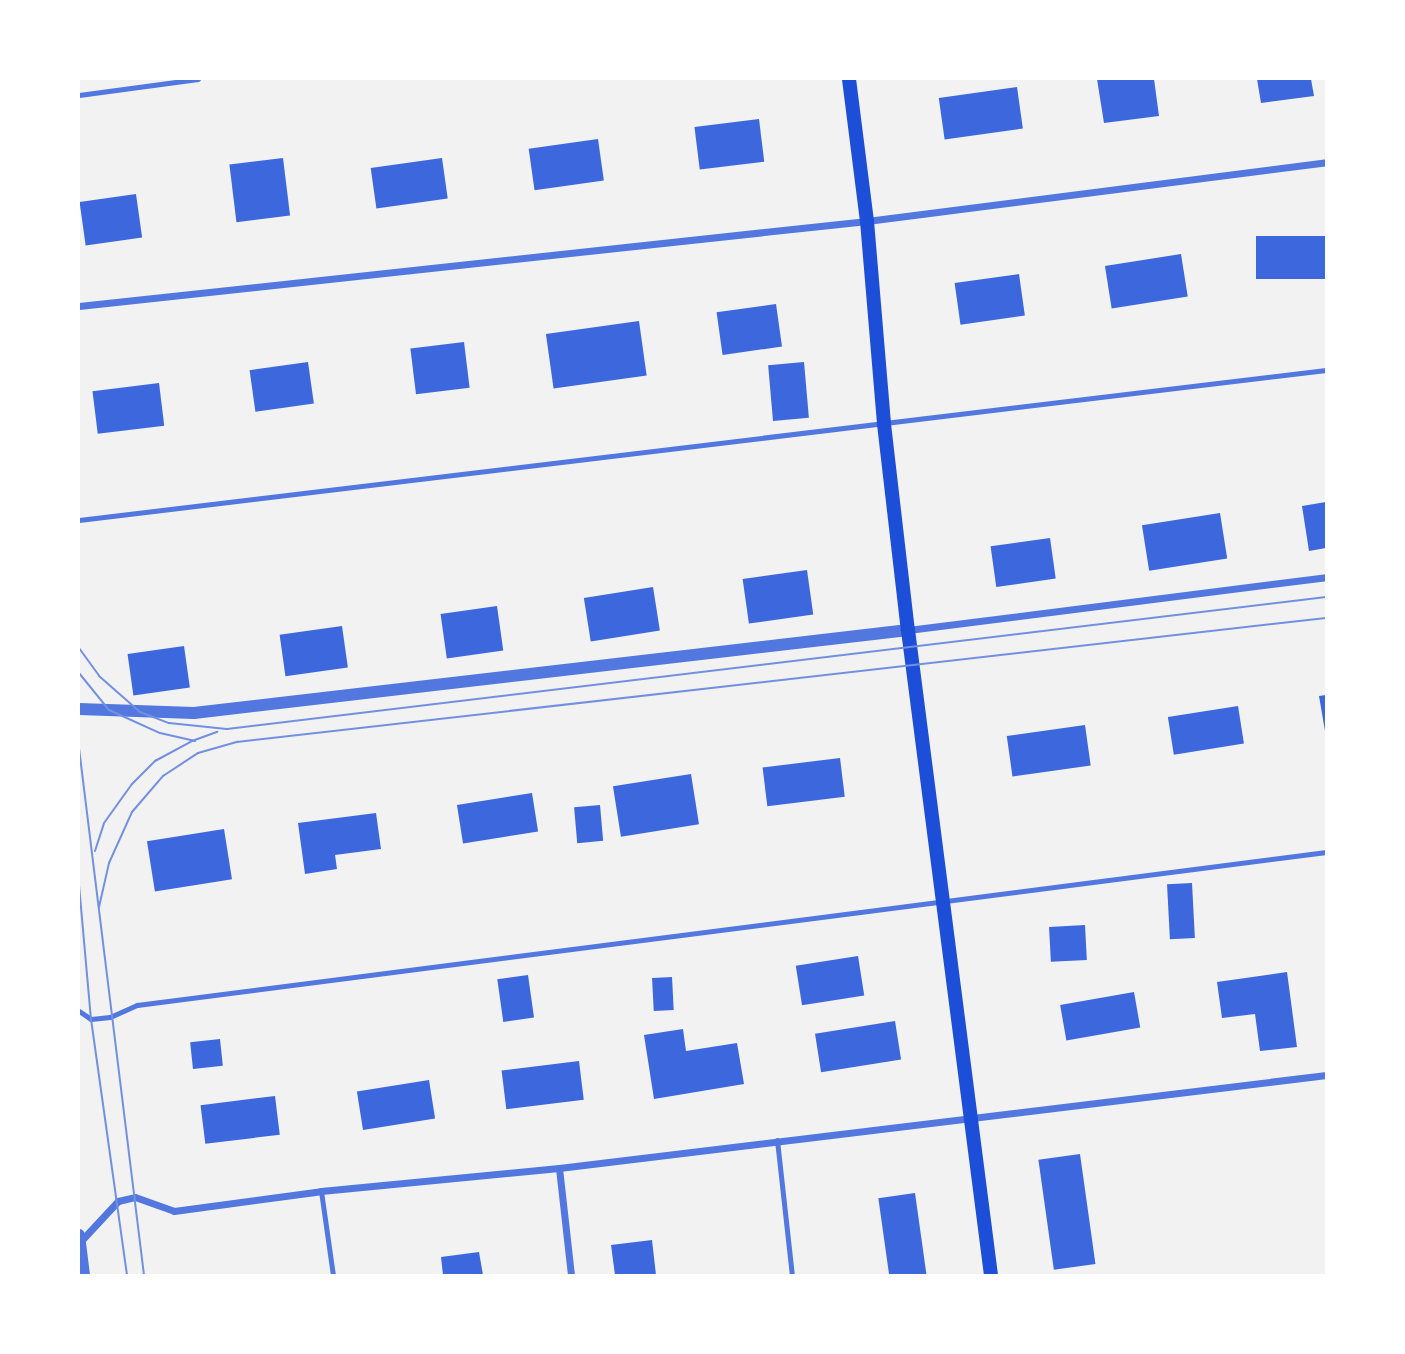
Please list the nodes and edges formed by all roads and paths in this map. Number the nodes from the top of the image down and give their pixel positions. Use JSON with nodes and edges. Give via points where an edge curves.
{"nodes":[{"id":1,"x":198,"y":79,"type":"edge"},
{"id":2,"x":849,"y":79,"type":"edge"},
{"id":3,"x":79,"y":95,"type":"edge"},
{"id":4,"x":1326,"y":162,"type":"edge"},
{"id":5,"x":867,"y":221,"type":"junction"},
{"id":6,"x":79,"y":306,"type":"edge"},
{"id":7,"x":1326,"y":370,"type":"edge"},
{"id":8,"x":884,"y":424,"type":"junction"},
{"id":9,"x":79,"y":520,"type":"edge"},
{"id":10,"x":1326,"y":577,"type":"edge"},
{"id":11,"x":908,"y":630,"type":"junction"},
{"id":12,"x":79,"y":709,"type":"edge"},
{"id":13,"x":1326,"y":852,"type":"edge"},
{"id":14,"x":943,"y":900,"type":"junction"},
{"id":15,"x":79,"y":1011,"type":"edge"},
{"id":16,"x":1326,"y":1075,"type":"edge"},
{"id":17,"x":971,"y":1118,"type":"junction"},
{"id":18,"x":777,"y":1140,"type":"junction"},
{"id":19,"x":559,"y":1168,"type":"junction"},
{"id":20,"x":321,"y":1191,"type":"junction"},
{"id":21,"x":79,"y":1235,"type":"edge"},
{"id":22,"x":79,"y":1243,"type":"edge"},
{"id":23,"x":84,"y":1275,"type":"edge"},
{"id":24,"x":333,"y":1275,"type":"edge"},
{"id":25,"x":571,"y":1275,"type":"edge"},
{"id":26,"x":792,"y":1275,"type":"edge"},
{"id":27,"x":991,"y":1275,"type":"edge"}],
"edges":[{"from":1,"to":3,"type":"lane"},
{"from":2,"to":5,"type":"main road"},
{"from":4,"to":5,"type":"street"},
{"from":5,"to":6,"type":"street"},
{"from":5,"to":8,"type":"main road"},
{"from":7,"to":8,"type":"lane"},
{"from":8,"to":9,"type":"lane"},
{"from":8,"to":11,"type":"main road"},
{"from":10,"to":11,"type":"street"},
{"from":11,"to":12,"type":"street","via":[[194,713]]},
{"from":11,"to":14,"type":"main road"},
{"from":13,"to":14,"type":"lane"},
{"from":14,"to":15,"type":"lane","via":[[137,1004],[110,1017],[91,1018]]},
{"from":14,"to":17,"type":"main road"},
{"from":16,"to":17,"type":"street"},
{"from":17,"to":18,"type":"street"},
{"from":17,"to":27,"type":"main road"},
{"from":18,"to":19,"type":"street"},
{"from":18,"to":26,"type":"lane"},
{"from":19,"to":20,"type":"street"},
{"from":19,"to":25,"type":"street"},
{"from":20,"to":22,"type":"street","via":[[174,1211],[135,1197],[118,1201]]},
{"from":20,"to":24,"type":"lane"},
{"from":21,"to":22,"type":"street"},
{"from":22,"to":23,"type":"street"}]}
